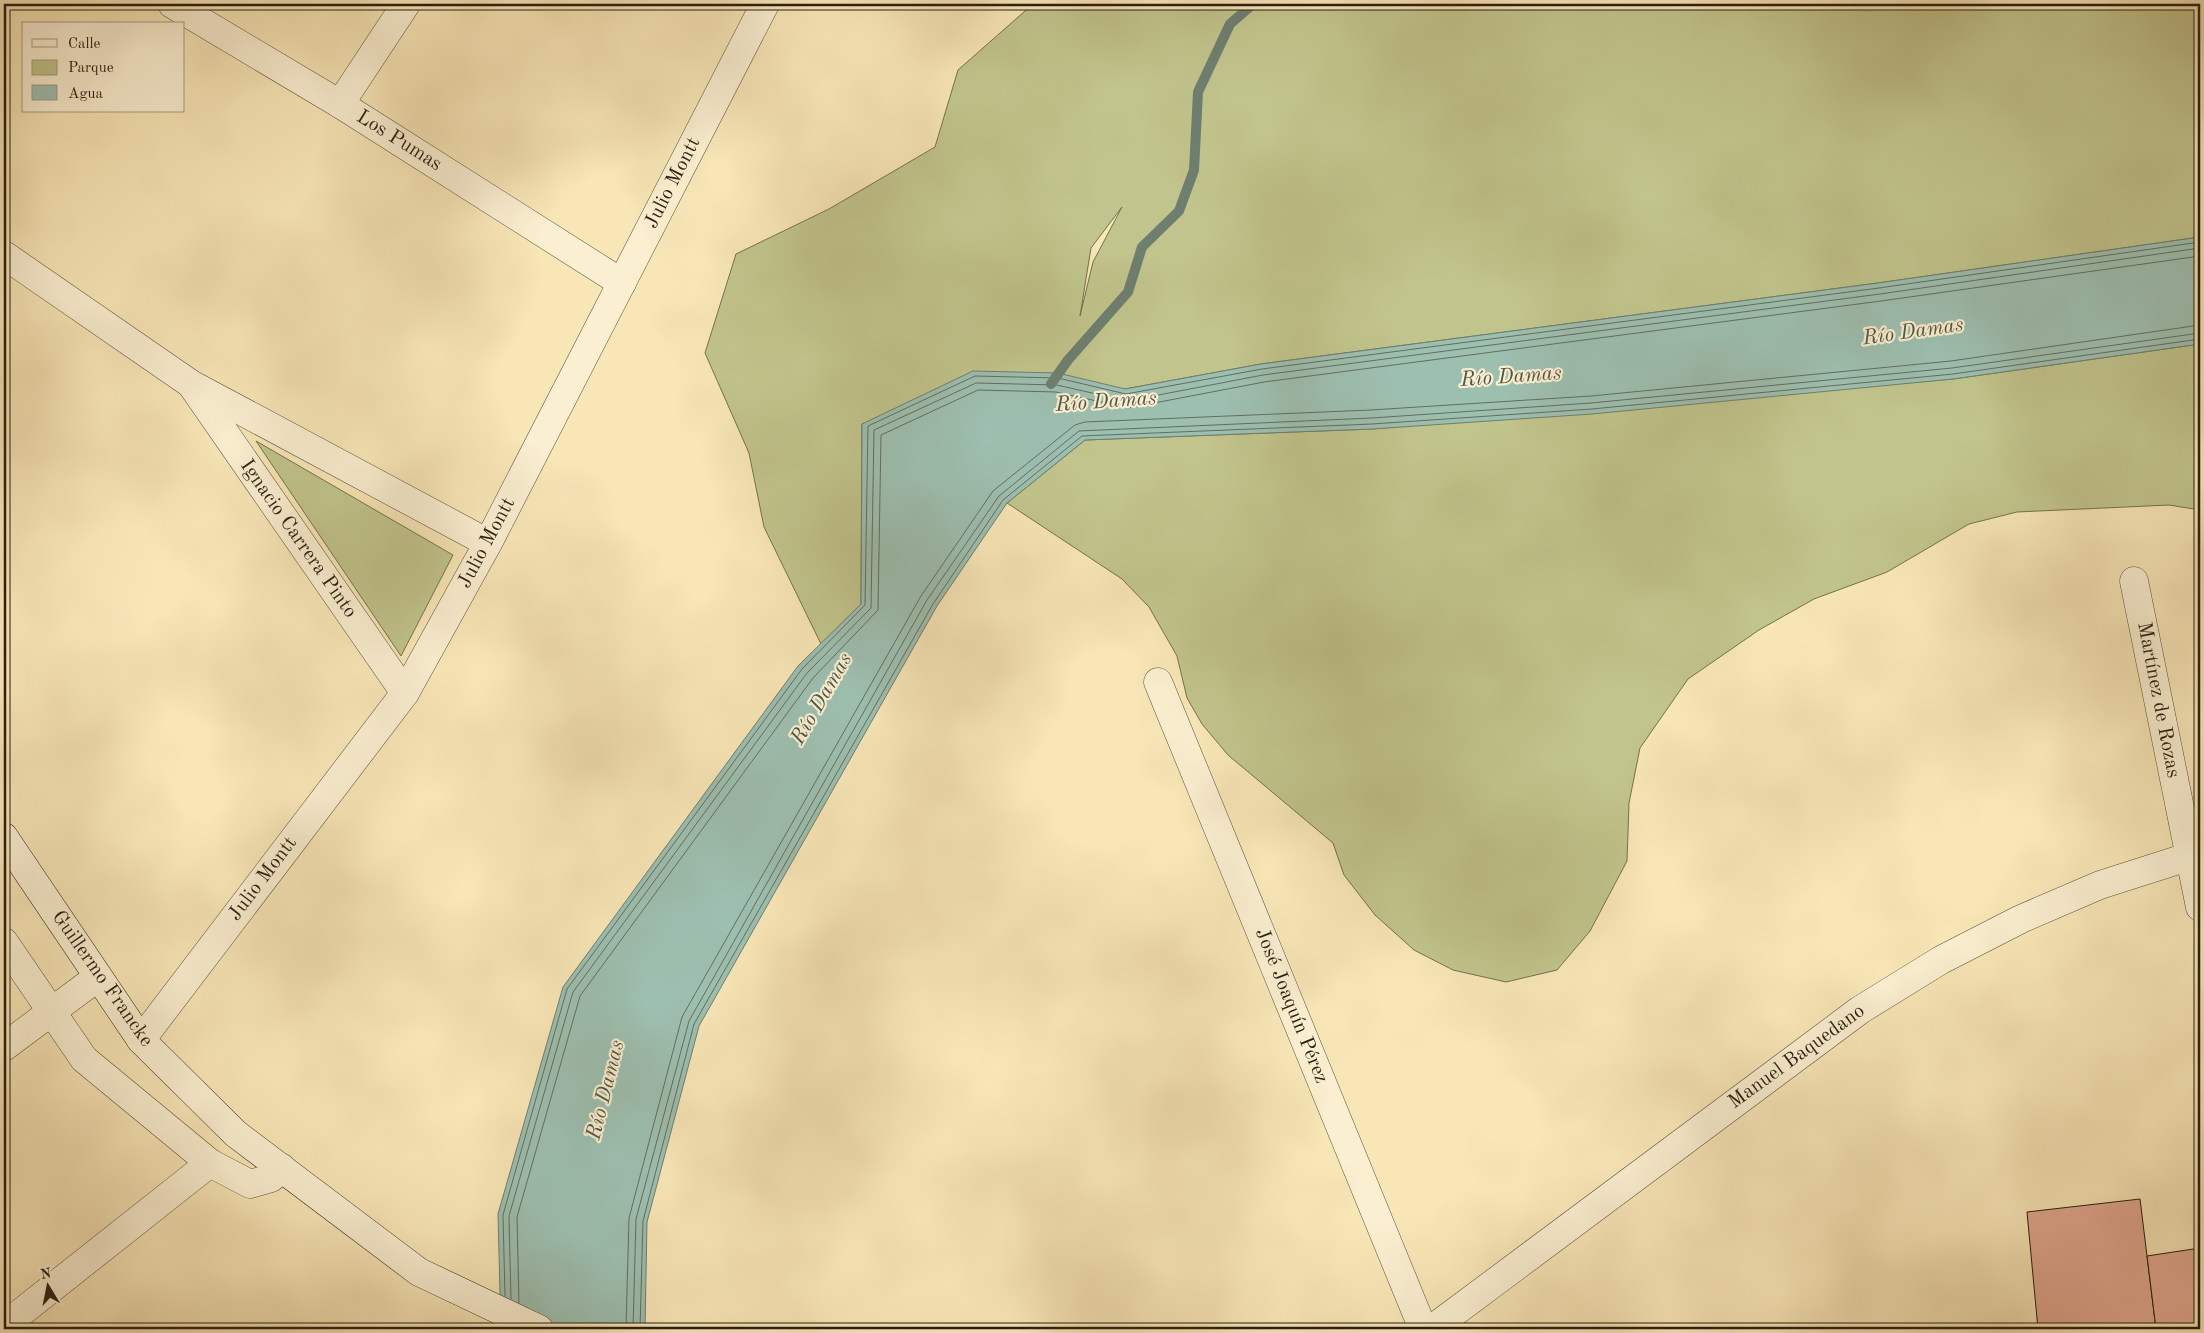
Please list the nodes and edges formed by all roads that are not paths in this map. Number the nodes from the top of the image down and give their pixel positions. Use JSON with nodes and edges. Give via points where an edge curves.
{"nodes":[{"id":1,"x":172,"y":4,"type":"edge"},
{"id":2,"x":406,"y":4,"type":"edge"},
{"id":3,"x":760,"y":6,"type":"edge"},
{"id":4,"x":340,"y":104,"type":"junction"},
{"id":5,"x":4,"y":255,"type":"edge"},
{"id":6,"x":622,"y":283,"type":"junction"},
{"id":7,"x":191,"y":384,"type":"junction"},
{"id":8,"x":488,"y":543,"type":"junction"},
{"id":9,"x":2134,"y":582,"type":"dead end"},
{"id":10,"x":1158,"y":682,"type":"dead end"},
{"id":11,"x":405,"y":693,"type":"junction"},
{"id":12,"x":4,"y":837,"type":"edge"},
{"id":13,"x":2195,"y":855,"type":"edge"},
{"id":14,"x":2200,"y":907,"type":"edge"},
{"id":15,"x":4,"y":942,"type":"edge"},
{"id":16,"x":98,"y":977,"type":"junction"},
{"id":17,"x":50,"y":1012,"type":"junction"},
{"id":18,"x":141,"y":1040,"type":"junction"},
{"id":19,"x":4,"y":1047,"type":"edge"},
{"id":20,"x":210,"y":1163,"type":"junction"},
{"id":21,"x":282,"y":1168,"type":"junction"},
{"id":22,"x":4,"y":1326,"type":"edge"},
{"id":23,"x":539,"y":1329,"type":"edge"},
{"id":24,"x":1423,"y":1329,"type":"edge"},
{"id":25,"x":1432,"y":1329,"type":"edge"}],
"edges":[{"from":1,"to":4,"type":"street","name":"Los Pumas"},
{"from":2,"to":4,"type":"street"},
{"from":3,"to":6,"type":"street","name":"Julio Montt"},
{"from":4,"to":6,"type":"street","name":"Los Pumas"},
{"from":5,"to":7,"type":"street","name":"Ignacio Carrera Pinto"},
{"from":6,"to":8,"type":"street","name":"Julio Montt"},
{"from":7,"to":8,"type":"street","name":"Ignacio Carrera Pinto"},
{"from":7,"to":11,"type":"street","name":"Ignacio Carrera Pinto"},
{"from":8,"to":11,"type":"street","name":"Julio Montt"},
{"from":9,"to":13,"type":"street","name":"Martínez de Rozas"},
{"from":10,"to":24,"type":"street","name":"José Joaquín Pérez"},
{"from":11,"to":18,"type":"street","name":"Julio Montt"},
{"from":12,"to":16,"type":"street","name":"Guillermo Francke"},
{"from":13,"to":14,"type":"street","name":"Martínez de Rozas"},
{"from":13,"to":25,"type":"street","name":"Manuel Baquedano","via":[[2100,885],[2021,919],[1941,960],[1860,1010]]},
{"from":15,"to":17,"type":"street"},
{"from":16,"to":17,"type":"street"},
{"from":16,"to":18,"type":"street","name":"Guillermo Francke"},
{"from":17,"to":19,"type":"street"},
{"from":17,"to":20,"type":"street","via":[[84,1059]]},
{"from":18,"to":21,"type":"street","name":"Guillermo Francke","via":[[236,1134]]},
{"from":20,"to":21,"type":"street","via":[[250,1184],[271,1178]]},
{"from":20,"to":22,"type":"street"},
{"from":21,"to":23,"type":"street","name":"Guillermo Francke","via":[[419,1272]]}]}
